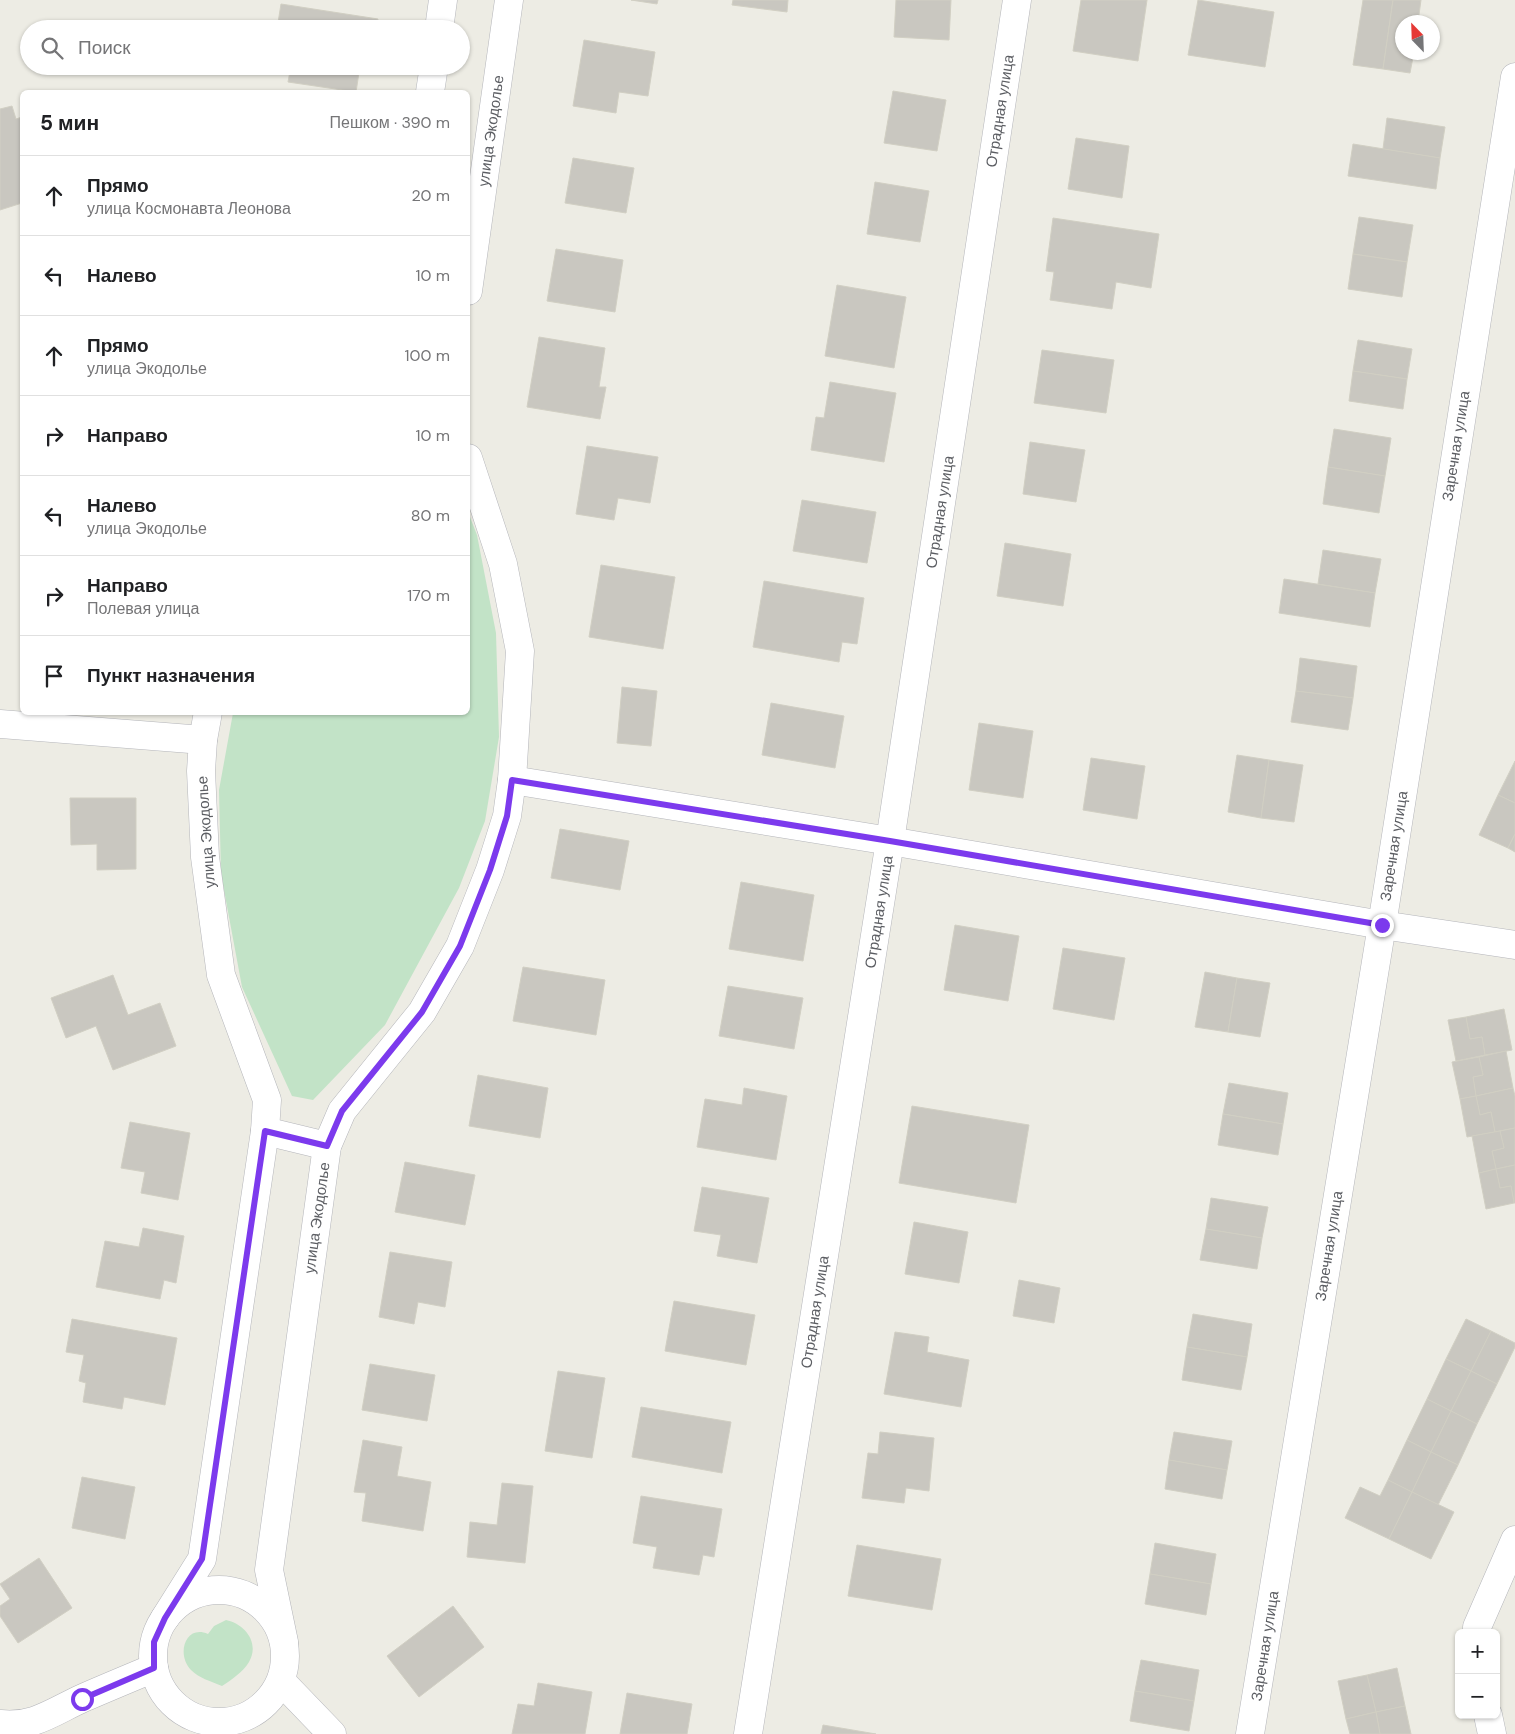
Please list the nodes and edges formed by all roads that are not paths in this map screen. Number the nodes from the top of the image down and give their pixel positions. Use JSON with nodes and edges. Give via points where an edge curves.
{"nodes":[{"id":1,"x":443,"y":0,"type":"edge"},
{"id":2,"x":510,"y":0,"type":"edge"},
{"id":3,"x":1017,"y":0,"type":"edge"},
{"id":4,"x":440,"y":20,"type":"edge"},
{"id":5,"x":433,"y":75,"type":"edge"},
{"id":6,"x":1515,"y":77,"type":"edge"},
{"id":7,"x":430,"y":90,"type":"edge"},
{"id":8,"x":470,"y":277,"type":"edge"},
{"id":9,"x":470,"y":464,"type":"edge"},
{"id":10,"x":207,"y":715,"type":"edge"},
{"id":11,"x":0,"y":724,"type":"edge"},
{"id":12,"x":203,"y":740,"type":"junction"},
{"id":13,"x":512,"y":780,"type":"junction"},
{"id":14,"x":890,"y":841,"type":"junction"},
{"id":15,"x":1382,"y":925,"type":"junction"},
{"id":16,"x":1515,"y":946,"type":"edge"},
{"id":17,"x":265,"y":1131,"type":"junction"},
{"id":18,"x":327,"y":1146,"type":"junction"},
{"id":19,"x":1515,"y":1540,"type":"edge"},
{"id":20,"x":165,"y":1618,"type":"junction"},
{"id":21,"x":1477,"y":1629,"type":"edge"},
{"id":22,"x":284,"y":1642,"type":"junction"},
{"id":23,"x":154,"y":1668,"type":"junction"},
{"id":24,"x":281,"y":1681,"type":"junction"},
{"id":25,"x":1489,"y":1719,"type":"edge"},
{"id":26,"x":0,"y":1724,"type":"edge"},
{"id":27,"x":204,"y":1727,"type":"edge"},
{"id":28,"x":332,"y":1734,"type":"edge"},
{"id":29,"x":748,"y":1734,"type":"edge"},
{"id":30,"x":1250,"y":1734,"type":"edge"},
{"id":31,"x":1492,"y":1734,"type":"edge"}],
"edges":[{"from":1,"to":4,"type":"street"},
{"from":2,"to":8,"type":"street","name":"улица Экодолье"},
{"from":3,"to":14,"type":"street","name":"Отрадная улица"},
{"from":5,"to":7,"type":"street"},
{"from":6,"to":15,"type":"street","name":"Заречная улица"},
{"from":9,"to":13,"type":"street","name":"улица Экодолье","via":[[503,564],[520,651]]},
{"from":10,"to":12,"type":"street","name":"улица Экодолье"},
{"from":11,"to":12,"type":"street"},
{"from":12,"to":17,"type":"street","name":"улица Экодолье","via":[[201,771],[205,857],[221,975],[267,1100]]},
{"from":13,"to":14,"type":"street"},
{"from":13,"to":18,"type":"street","name":"улица Экодолье","via":[[507,816],[460,946],[422,1012],[342,1111]]},
{"from":14,"to":15,"type":"street"},
{"from":14,"to":29,"type":"street","name":"Отрадная улица"},
{"from":15,"to":16,"type":"street"},
{"from":15,"to":30,"type":"street","name":"Заречная улица"},
{"from":17,"to":18,"type":"street"},
{"from":17,"to":20,"type":"street","name":"улица Экодолье","via":[[202,1559]]},
{"from":18,"to":22,"type":"street","name":"улица Экодолье","via":[[269,1570]]},
{"from":19,"to":21,"type":"street"},
{"from":20,"to":22,"type":"street","via":[[183,1601],[206,1591],[232,1591],[255,1600],[274,1618]]},
{"from":20,"to":23,"type":"street","via":[[154,1642]]},
{"from":22,"to":24,"type":"street"},
{"from":23,"to":26,"type":"street","via":[[46,1718],[11,1726]]},
{"from":23,"to":27,"type":"street","via":[[163,1692]]},
{"from":24,"to":27,"type":"street","via":[[269,1700],[250,1714]]},
{"from":24,"to":28,"type":"street"},
{"from":25,"to":31,"type":"street"}]}
